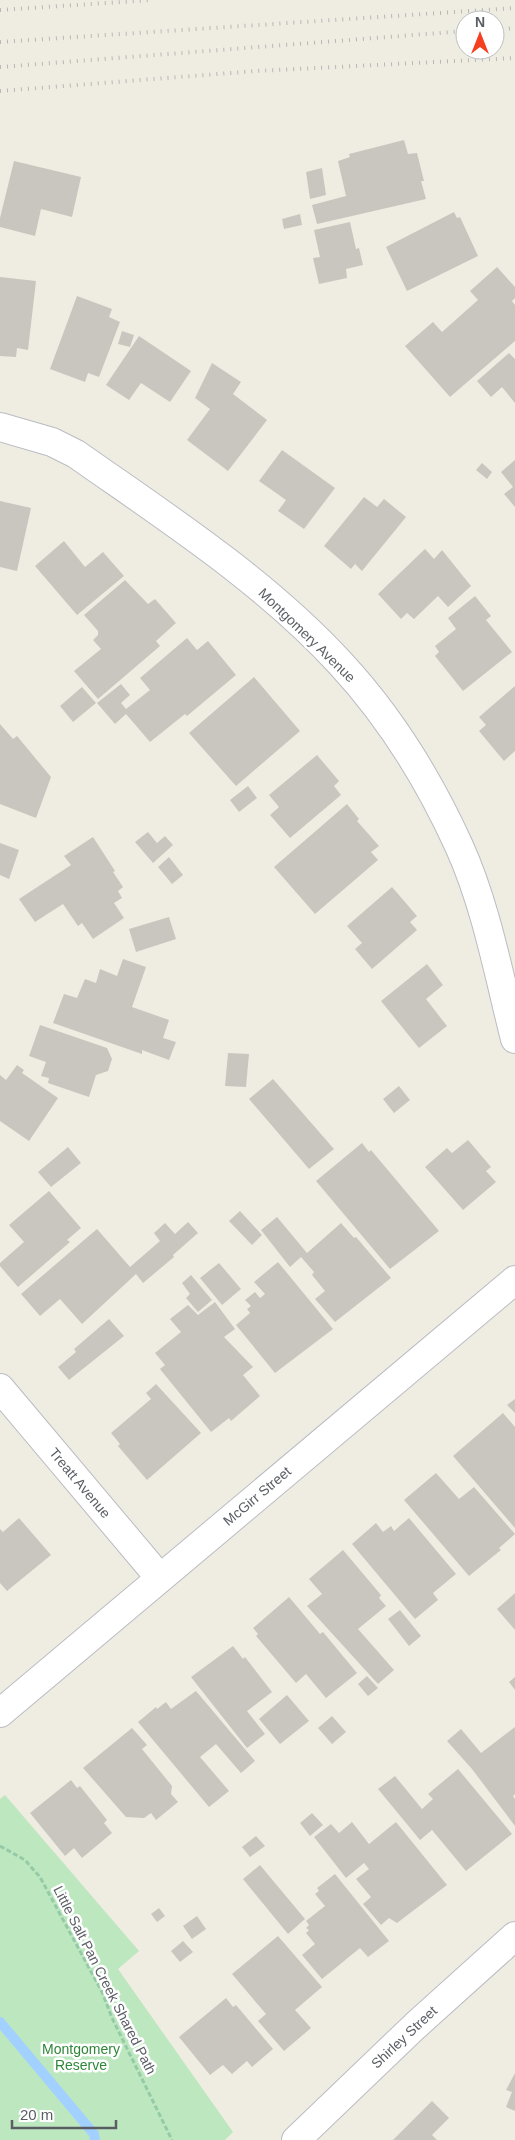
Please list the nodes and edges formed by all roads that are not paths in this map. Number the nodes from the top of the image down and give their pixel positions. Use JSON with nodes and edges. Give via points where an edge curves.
{"nodes":[{"id":1,"x":0,"y":427,"type":"edge"},
{"id":2,"x":515,"y":1040,"type":"edge"},
{"id":3,"x":515,"y":1280,"type":"edge"},
{"id":4,"x":0,"y":1388,"type":"edge"},
{"id":5,"x":160,"y":1578,"type":"junction"},
{"id":6,"x":0,"y":1713,"type":"edge"},
{"id":7,"x":515,"y":1936,"type":"edge"},
{"id":8,"x":296,"y":2140,"type":"edge"}],
"edges":[{"from":1,"to":2,"type":"street","name":"Montgomery Avenue","via":[[52,442],[76,454],[245,576],[334,657],[372,701],[422,776],[460,847],[476,892]]},
{"from":3,"to":5,"type":"street","name":"McGirr Street"},
{"from":4,"to":5,"type":"street","name":"Treatt Avenue"},
{"from":5,"to":6,"type":"street","name":"McGirr Street"},
{"from":7,"to":8,"type":"street","name":"Shirley Street"}]}
